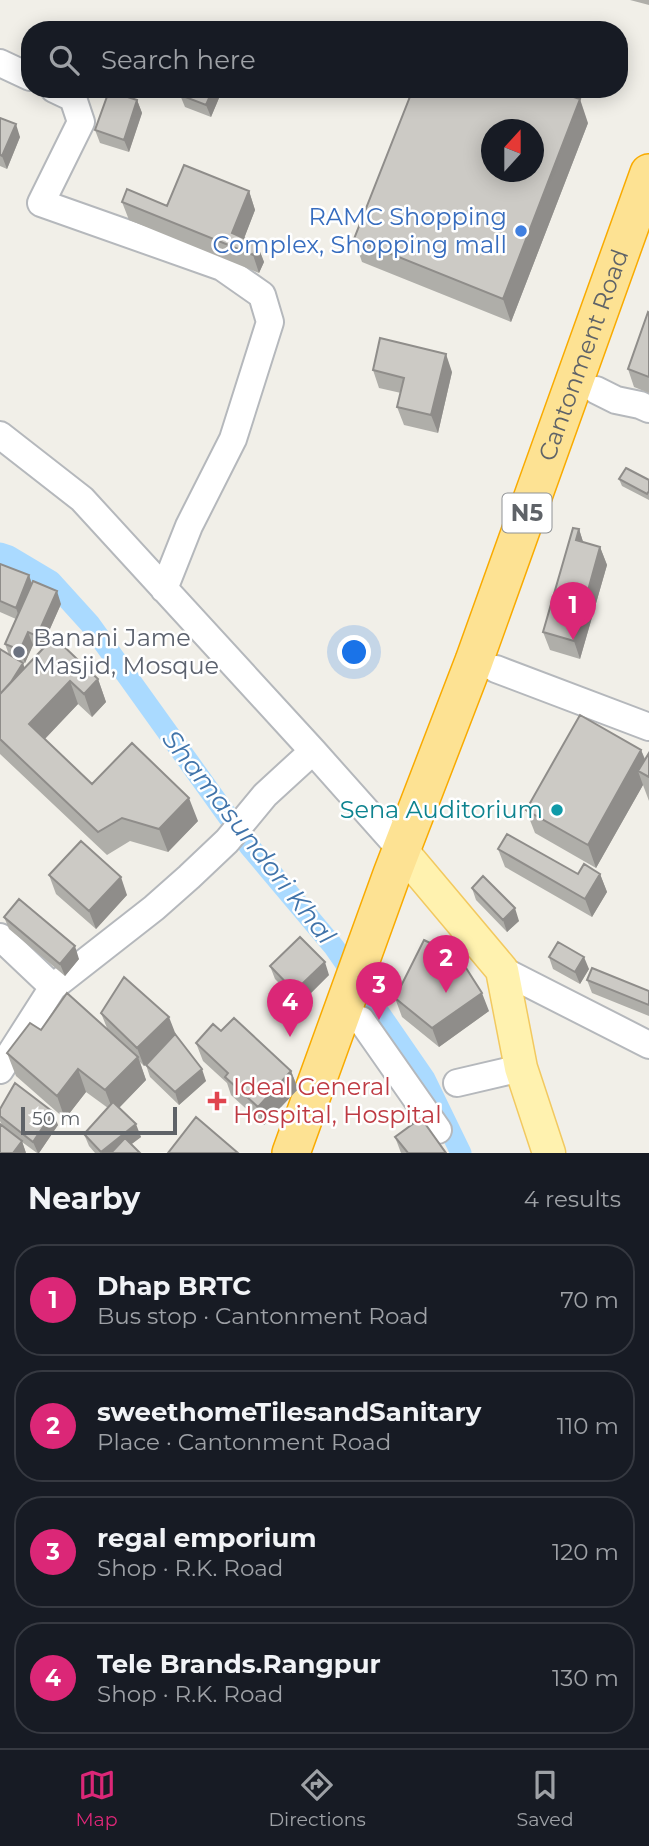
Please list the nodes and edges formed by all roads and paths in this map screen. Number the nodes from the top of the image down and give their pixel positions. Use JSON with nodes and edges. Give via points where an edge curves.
{"nodes":[{"id":1,"x":0,"y":63,"type":"edge"},
{"id":2,"x":21,"y":73,"type":"edge"},
{"id":3,"x":73,"y":98,"type":"edge"},
{"id":4,"x":649,"y":173,"type":"edge"},
{"id":5,"x":649,"y":241,"type":"edge"},
{"id":6,"x":596,"y":390,"type":"junction"},
{"id":7,"x":649,"y":410,"type":"edge"},
{"id":8,"x":0,"y":435,"type":"edge"},
{"id":9,"x":164,"y":589,"type":"junction"},
{"id":10,"x":496,"y":669,"type":"junction"},
{"id":11,"x":649,"y":727,"type":"edge"},
{"id":12,"x":313,"y":751,"type":"junction"},
{"id":13,"x":408,"y":870,"type":"junction"},
{"id":14,"x":0,"y":937,"type":"edge"},
{"id":15,"x":502,"y":970,"type":"junction"},
{"id":16,"x":53,"y":987,"type":"junction"},
{"id":17,"x":359,"y":1005,"type":"junction"},
{"id":18,"x":649,"y":1045,"type":"edge"},
{"id":19,"x":522,"y":1068,"type":"junction"},
{"id":20,"x":0,"y":1070,"type":"edge"},
{"id":21,"x":457,"y":1083,"type":"dead end"},
{"id":22,"x":438,"y":1130,"type":"dead end"},
{"id":23,"x":291,"y":1153,"type":"edge"},
{"id":24,"x":314,"y":1153,"type":"edge"},
{"id":25,"x":549,"y":1153,"type":"edge"}],
"edges":[{"from":1,"to":2,"type":"street"},
{"from":3,"to":9,"type":"street","via":[[81,122],[41,204],[222,267],[262,295],[270,322],[233,439],[189,526]]},
{"from":4,"to":13,"type":"highway","name":"Cantonment Road","number":"N5","via":[[474,661]]},
{"from":5,"to":6,"type":"highway","name":"Cantonment Road","number":"N5"},
{"from":6,"to":7,"type":"street"},
{"from":6,"to":10,"type":"highway","name":"Cantonment Road","number":"N5"},
{"from":8,"to":9,"type":"street","via":[[82,499]]},
{"from":9,"to":12,"type":"street"},
{"from":10,"to":11,"type":"street"},
{"from":10,"to":13,"type":"highway","name":"Cantonment Road","number":"N5"},
{"from":12,"to":13,"type":"street"},
{"from":12,"to":16,"type":"street","via":[[265,795],[227,841],[154,908]]},
{"from":13,"to":15,"type":"main road"},
{"from":13,"to":17,"type":"highway","number":"N5"},
{"from":14,"to":16,"type":"street"},
{"from":15,"to":18,"type":"street"},
{"from":15,"to":19,"type":"main road"},
{"from":16,"to":20,"type":"street"},
{"from":17,"to":22,"type":"street"},
{"from":17,"to":23,"type":"highway","number":"N5"},
{"from":17,"to":24,"type":"highway","number":"N5"},
{"from":19,"to":21,"type":"street"},
{"from":19,"to":25,"type":"main road"}]}
